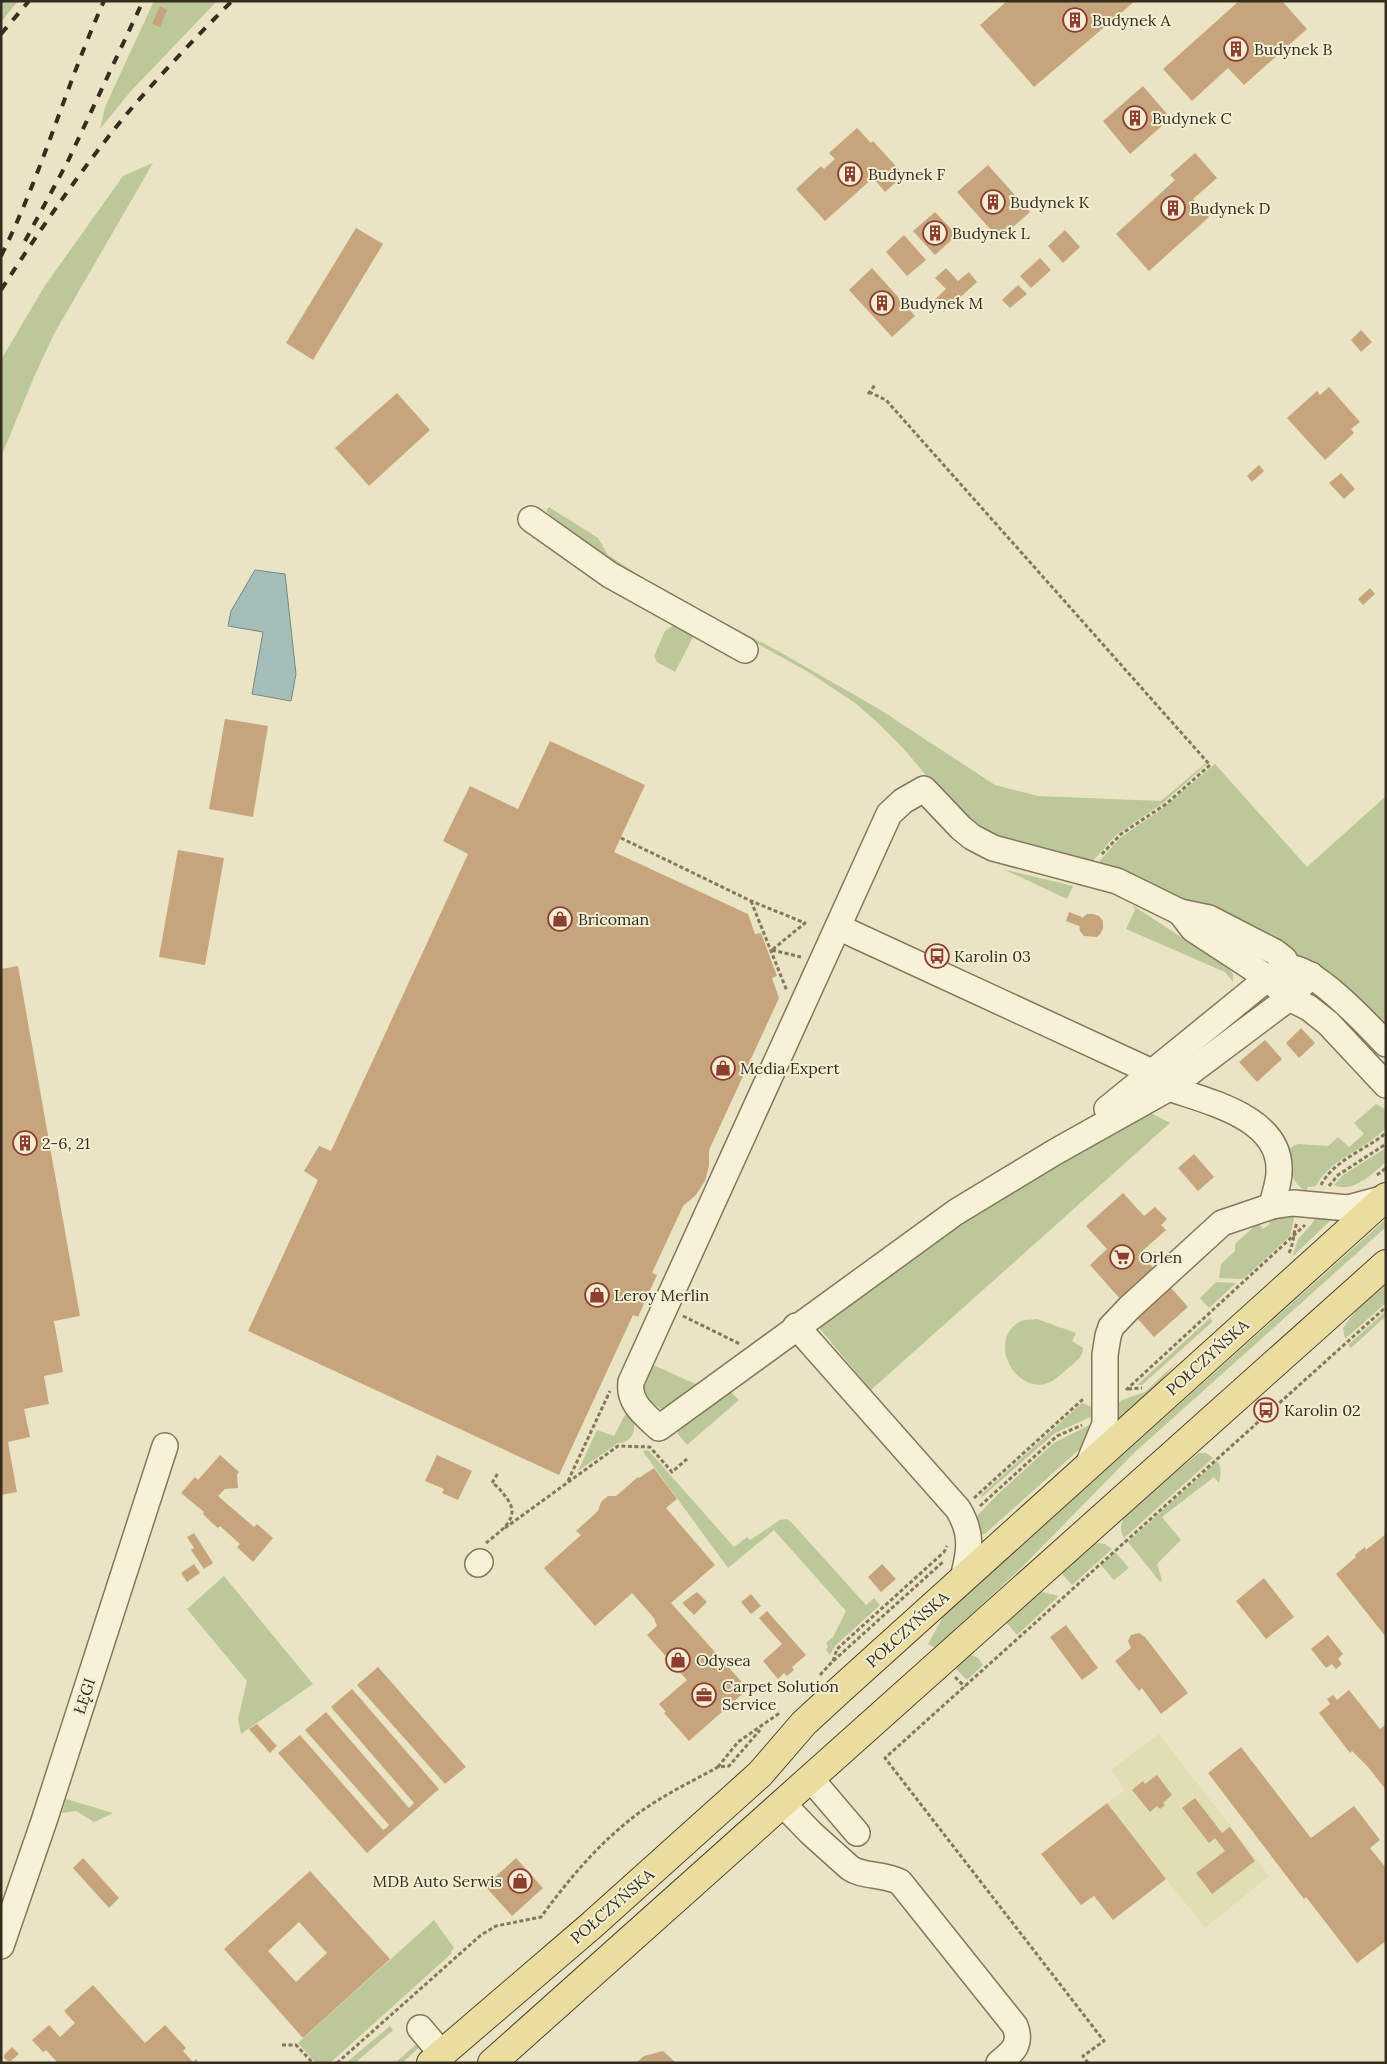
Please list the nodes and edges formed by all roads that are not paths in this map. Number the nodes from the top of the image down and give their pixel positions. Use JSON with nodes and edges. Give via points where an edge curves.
{"nodes":[{"id":1,"x":531,"y":519,"type":"dead end"},
{"id":2,"x":746,"y":650,"type":"dead end"},
{"id":3,"x":838,"y":927,"type":"junction"},
{"id":4,"x":1290,"y":974,"type":"junction"},
{"id":5,"x":1289,"y":998,"type":"junction"},
{"id":6,"x":1386,"y":1044,"type":"edge"},
{"id":7,"x":1161,"y":1080,"type":"junction"},
{"id":8,"x":1386,"y":1085,"type":"edge"},
{"id":9,"x":1385,"y":1198,"type":"edge"},
{"id":10,"x":1272,"y":1206,"type":"junction"},
{"id":11,"x":1386,"y":1264,"type":"edge"},
{"id":12,"x":796,"y":1326,"type":"junction"},
{"id":13,"x":165,"y":1446,"type":"dead end"},
{"id":14,"x":1088,"y":1465,"type":"junction"},
{"id":15,"x":951,"y":1572,"type":"junction"},
{"id":16,"x":810,"y":1778,"type":"junction"},
{"id":17,"x":782,"y":1802,"type":"junction"},
{"id":18,"x":856,"y":1833,"type":"dead end"},
{"id":19,"x":1,"y":1946,"type":"edge"},
{"id":20,"x":420,"y":2028,"type":"dead end"},
{"id":21,"x":437,"y":2058,"type":"edge"},
{"id":22,"x":492,"y":2063,"type":"edge"},
{"id":23,"x":999,"y":2063,"type":"edge"}],
"edges":[{"from":1,"to":2,"type":"street","via":[[610,575]]},
{"from":3,"to":4,"type":"street","via":[[889,814],[924,789],[967,832],[993,848],[1117,881],[1180,912],[1193,929]]},
{"from":3,"to":7,"type":"street"},
{"from":3,"to":12,"type":"street","via":[[631,1382],[630,1389],[637,1408],[659,1428]]},
{"from":4,"to":5,"type":"street"},
{"from":4,"to":6,"type":"street","via":[[1355,1011]]},
{"from":4,"to":7,"type":"street"},
{"from":5,"to":7,"type":"street"},
{"from":5,"to":8,"type":"street","via":[[1328,1023]]},
{"from":7,"to":10,"type":"street","via":[[1238,1114],[1270,1139],[1277,1154],[1279,1172]]},
{"from":7,"to":12,"type":"street","via":[[1055,1152],[956,1212]]},
{"from":9,"to":10,"type":"street","via":[[1348,1208],[1293,1203]]},
{"from":9,"to":14,"type":"main road","name":"POŁCZYŃSKA"},
{"from":10,"to":14,"type":"street","via":[[1222,1223],[1111,1327],[1105,1354],[1105,1424]]},
{"from":11,"to":16,"type":"main road"},
{"from":12,"to":15,"type":"street","via":[[958,1509],[967,1525],[970,1543]]},
{"from":13,"to":19,"type":"street","name":"ŁĘGI"},
{"from":14,"to":15,"type":"main road","name":"POŁCZYŃSKA"},
{"from":15,"to":21,"type":"main road","name":"POŁCZYŃSKA","via":[[804,1723],[760,1774]]},
{"from":16,"to":17,"type":"main road"},
{"from":16,"to":18,"type":"street"},
{"from":17,"to":22,"type":"main road"},
{"from":17,"to":23,"type":"street","via":[[850,1868],[856,1872],[885,1875],[900,1882],[1015,2026],[1019,2035],[1015,2050]]},
{"from":20,"to":21,"type":"street"}]}
